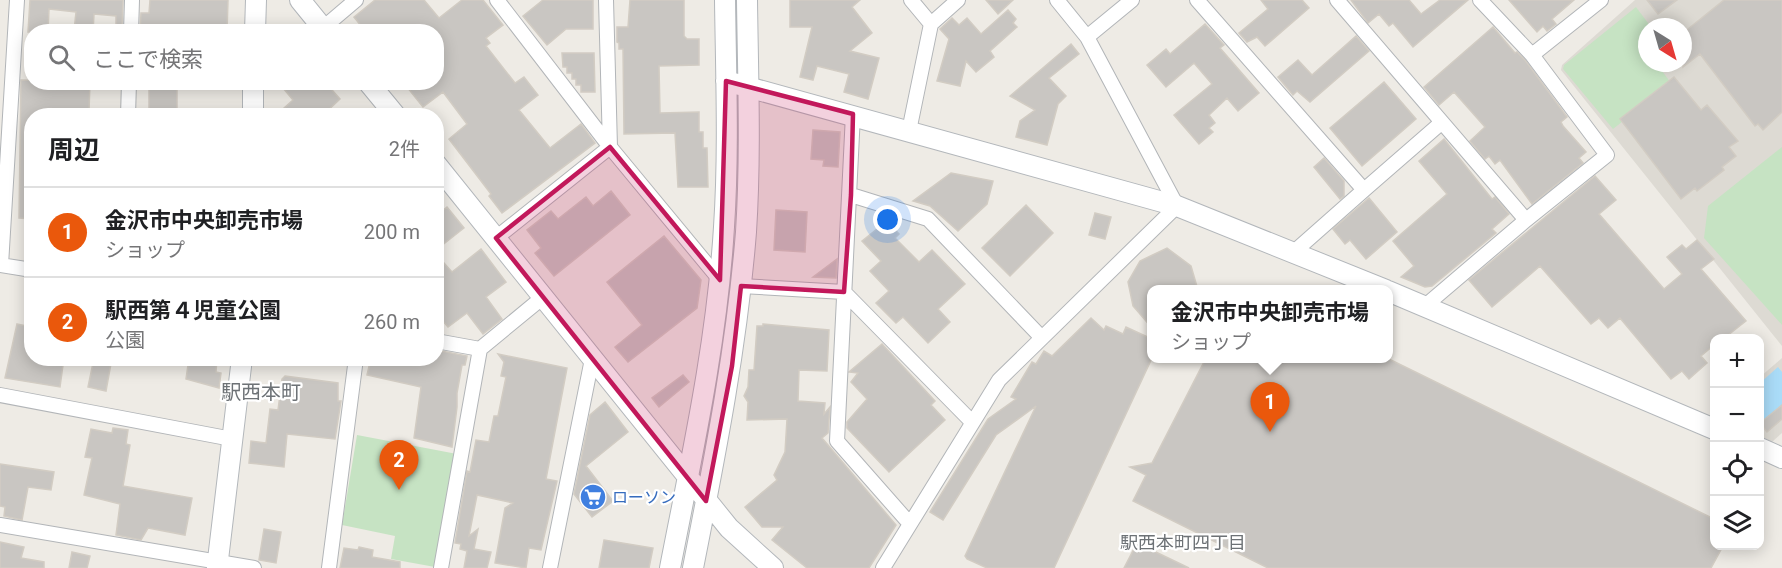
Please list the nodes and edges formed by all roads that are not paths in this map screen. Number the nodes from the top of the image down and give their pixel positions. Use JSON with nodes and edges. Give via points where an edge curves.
{"nodes":[{"id":1,"x":17,"y":0,"type":"edge"},
{"id":2,"x":132,"y":0,"type":"edge"},
{"id":3,"x":255,"y":0,"type":"edge"},
{"id":4,"x":300,"y":0,"type":"edge"},
{"id":5,"x":356,"y":0,"type":"edge"},
{"id":6,"x":496,"y":0,"type":"edge"},
{"id":7,"x":606,"y":0,"type":"edge"},
{"id":8,"x":725,"y":0,"type":"edge"},
{"id":9,"x":747,"y":0,"type":"edge"},
{"id":10,"x":911,"y":0,"type":"edge"},
{"id":11,"x":958,"y":0,"type":"edge"},
{"id":12,"x":1057,"y":0,"type":"edge"},
{"id":13,"x":1132,"y":0,"type":"edge"},
{"id":14,"x":1197,"y":0,"type":"edge"},
{"id":15,"x":1336,"y":0,"type":"edge"},
{"id":16,"x":1480,"y":0,"type":"edge"},
{"id":17,"x":1601,"y":0,"type":"edge"},
{"id":18,"x":131,"y":24,"type":"edge"},
{"id":19,"x":255,"y":24,"type":"edge"},
{"id":20,"x":319,"y":24,"type":"edge"},
{"id":21,"x":330,"y":24,"type":"edge"},
{"id":22,"x":931,"y":24,"type":"junction"},
{"id":23,"x":1087,"y":37,"type":"junction"},
{"id":24,"x":1532,"y":55,"type":"junction"},
{"id":25,"x":726,"y":81,"type":"junction"},
{"id":26,"x":748,"y":87,"type":"junction"},
{"id":27,"x":129,"y":90,"type":"edge"},
{"id":28,"x":254,"y":90,"type":"edge"},
{"id":29,"x":375,"y":90,"type":"edge"},
{"id":30,"x":128,"y":108,"type":"edge"},
{"id":31,"x":253,"y":108,"type":"edge"},
{"id":32,"x":389,"y":108,"type":"edge"},
{"id":33,"x":853,"y":114,"type":"junction"},
{"id":34,"x":1440,"y":123,"type":"junction"},
{"id":35,"x":909,"y":130,"type":"junction"},
{"id":36,"x":610,"y":147,"type":"junction"},
{"id":37,"x":444,"y":174,"type":"edge"},
{"id":38,"x":1364,"y":190,"type":"junction"},
{"id":39,"x":851,"y":195,"type":"junction"},
{"id":40,"x":1177,"y":206,"type":"junction"},
{"id":41,"x":1526,"y":220,"type":"junction"},
{"id":42,"x":496,"y":238,"type":"junction"},
{"id":43,"x":1295,"y":252,"type":"junction"},
{"id":44,"x":0,"y":265,"type":"edge"},
{"id":45,"x":24,"y":269,"type":"edge"},
{"id":46,"x":720,"y":280,"type":"junction"},
{"id":47,"x":1375,"y":285,"type":"edge"},
{"id":48,"x":741,"y":286,"type":"junction"},
{"id":49,"x":844,"y":292,"type":"junction"},
{"id":50,"x":1393,"y":293,"type":"edge"},
{"id":51,"x":542,"y":298,"type":"junction"},
{"id":52,"x":1425,"y":306,"type":"junction"},
{"id":53,"x":1042,"y":338,"type":"junction"},
{"id":54,"x":444,"y":342,"type":"edge"},
{"id":55,"x":480,"y":349,"type":"junction"},
{"id":56,"x":592,"y":359,"type":"junction"},
{"id":57,"x":241,"y":366,"type":"edge"},
{"id":58,"x":355,"y":366,"type":"edge"},
{"id":59,"x":0,"y":394,"type":"edge"},
{"id":60,"x":972,"y":422,"type":"junction"},
{"id":61,"x":1710,"y":427,"type":"edge"},
{"id":62,"x":232,"y":439,"type":"junction"},
{"id":63,"x":1764,"y":450,"type":"edge"},
{"id":64,"x":1782,"y":458,"type":"edge"},
{"id":65,"x":688,"y":478,"type":"junction"},
{"id":66,"x":706,"y":501,"type":"junction"},
{"id":67,"x":910,"y":524,"type":"junction"},
{"id":68,"x":0,"y":525,"type":"edge"},
{"id":69,"x":217,"y":565,"type":"edge"},
{"id":70,"x":254,"y":568,"type":"edge"},
{"id":71,"x":329,"y":568,"type":"edge"},
{"id":72,"x":441,"y":568,"type":"edge"},
{"id":73,"x":550,"y":568,"type":"edge"},
{"id":74,"x":670,"y":568,"type":"edge"},
{"id":75,"x":693,"y":568,"type":"edge"},
{"id":76,"x":773,"y":568,"type":"edge"},
{"id":77,"x":883,"y":568,"type":"edge"}],
"edges":[{"from":1,"to":44,"type":"street"},
{"from":2,"to":18,"type":"street"},
{"from":3,"to":19,"type":"street"},
{"from":4,"to":20,"type":"street"},
{"from":5,"to":21,"type":"street"},
{"from":6,"to":36,"type":"street"},
{"from":7,"to":36,"type":"street"},
{"from":8,"to":25,"type":"street"},
{"from":9,"to":26,"type":"street"},
{"from":10,"to":22,"type":"street"},
{"from":11,"to":22,"type":"street"},
{"from":12,"to":23,"type":"street"},
{"from":13,"to":23,"type":"street"},
{"from":14,"to":38,"type":"street"},
{"from":15,"to":34,"type":"street"},
{"from":16,"to":24,"type":"street"},
{"from":17,"to":24,"type":"street"},
{"from":22,"to":35,"type":"street"},
{"from":23,"to":40,"type":"street"},
{"from":24,"to":41,"type":"street","via":[[1607,155]]},
{"from":25,"to":26,"type":"street"},
{"from":25,"to":46,"type":"street"},
{"from":26,"to":33,"type":"street"},
{"from":26,"to":48,"type":"street"},
{"from":27,"to":30,"type":"street"},
{"from":28,"to":31,"type":"street"},
{"from":29,"to":32,"type":"street"},
{"from":33,"to":35,"type":"street"},
{"from":33,"to":39,"type":"street"},
{"from":34,"to":38,"type":"street"},
{"from":34,"to":41,"type":"street"},
{"from":35,"to":40,"type":"street"},
{"from":36,"to":42,"type":"street"},
{"from":36,"to":46,"type":"street"},
{"from":37,"to":42,"type":"street"},
{"from":38,"to":43,"type":"street"},
{"from":39,"to":49,"type":"street"},
{"from":39,"to":53,"type":"street","via":[[928,219]]},
{"from":40,"to":43,"type":"street"},
{"from":40,"to":53,"type":"street"},
{"from":41,"to":52,"type":"street"},
{"from":42,"to":51,"type":"street"},
{"from":43,"to":47,"type":"street"},
{"from":44,"to":45,"type":"street"},
{"from":46,"to":65,"type":"street","via":[[706,387]]},
{"from":48,"to":49,"type":"street"},
{"from":48,"to":66,"type":"street","via":[[732,366]]},
{"from":49,"to":60,"type":"street"},
{"from":49,"to":67,"type":"street","via":[[837,441]]},
{"from":50,"to":52,"type":"street"},
{"from":51,"to":55,"type":"street"},
{"from":51,"to":56,"type":"street"},
{"from":52,"to":61,"type":"street"},
{"from":53,"to":60,"type":"street","via":[[999,380]]},
{"from":54,"to":55,"type":"street"},
{"from":55,"to":72,"type":"street"},
{"from":56,"to":65,"type":"street"},
{"from":56,"to":73,"type":"street"},
{"from":57,"to":62,"type":"street"},
{"from":58,"to":71,"type":"street"},
{"from":59,"to":62,"type":"street"},
{"from":60,"to":67,"type":"street"},
{"from":62,"to":69,"type":"street"},
{"from":63,"to":64,"type":"street"},
{"from":65,"to":66,"type":"street"},
{"from":65,"to":74,"type":"street"},
{"from":66,"to":75,"type":"street"},
{"from":66,"to":76,"type":"street"},
{"from":67,"to":77,"type":"street"},
{"from":68,"to":69,"type":"street"},
{"from":69,"to":70,"type":"street"}]}
